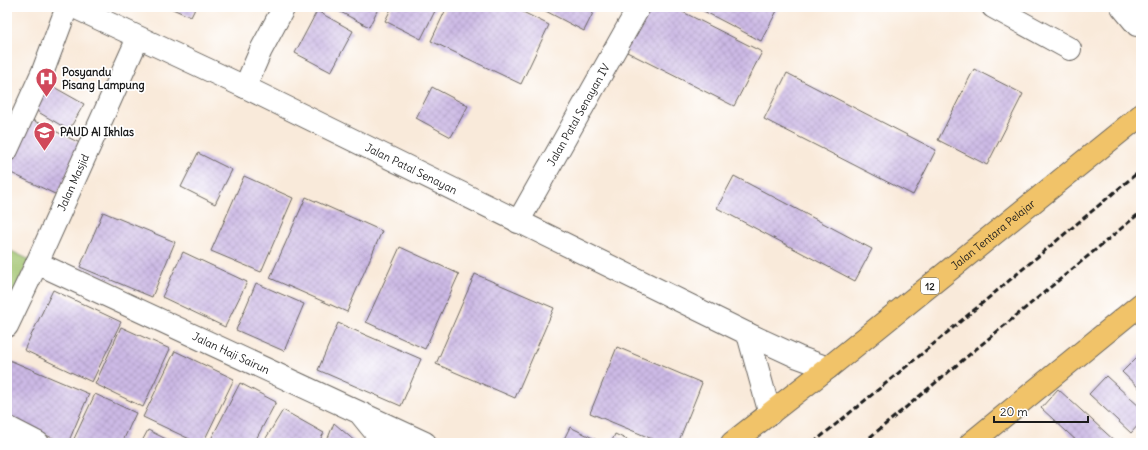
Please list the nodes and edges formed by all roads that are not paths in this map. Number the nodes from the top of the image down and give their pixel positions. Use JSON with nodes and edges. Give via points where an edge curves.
{"nodes":[{"id":1,"x":67,"y":7,"type":"edge"},
{"id":2,"x":74,"y":7,"type":"edge"},
{"id":3,"x":284,"y":7,"type":"edge"},
{"id":4,"x":638,"y":7,"type":"edge"},
{"id":5,"x":993,"y":7,"type":"edge"},
{"id":6,"x":1122,"y":7,"type":"edge"},
{"id":7,"x":1141,"y":25,"type":"edge"},
{"id":8,"x":138,"y":38,"type":"junction"},
{"id":9,"x":1070,"y":49,"type":"dead end"},
{"id":10,"x":245,"y":87,"type":"junction"},
{"id":11,"x":1141,"y":115,"type":"edge"},
{"id":12,"x":7,"y":150,"type":"edge"},
{"id":13,"x":518,"y":222,"type":"junction"},
{"id":14,"x":37,"y":264,"type":"junction"},
{"id":15,"x":1141,"y":304,"type":"edge"},
{"id":16,"x":7,"y":326,"type":"edge"},
{"id":17,"x":748,"y":334,"type":"junction"},
{"id":18,"x":828,"y":368,"type":"junction"},
{"id":19,"x":361,"y":413,"type":"junction"},
{"id":20,"x":770,"y":414,"type":"junction"},
{"id":21,"x":7,"y":427,"type":"edge"},
{"id":22,"x":38,"y":443,"type":"edge"},
{"id":23,"x":384,"y":443,"type":"edge"},
{"id":24,"x":425,"y":443,"type":"edge"},
{"id":25,"x":732,"y":443,"type":"edge"},
{"id":26,"x":971,"y":443,"type":"edge"}],
"edges":[{"from":1,"to":12,"type":"street","via":[[43,71]]},
{"from":2,"to":8,"type":"street","name":"Jalan Patal Senayan"},
{"from":3,"to":10,"type":"street"},
{"from":4,"to":13,"type":"street","name":"Jalan Patal Senayan IV"},
{"from":5,"to":9,"type":"street"},
{"from":6,"to":7,"type":"street","via":[[1137,25]]},
{"from":8,"to":10,"type":"street","name":"Jalan Patal Senayan"},
{"from":8,"to":14,"type":"street","name":"Jalan Masjid"},
{"from":10,"to":13,"type":"street","name":"Jalan Patal Senayan"},
{"from":11,"to":18,"type":"highway","name":"Jalan Tentara Pelajar","number":"12"},
{"from":13,"to":17,"type":"street","name":"Jalan Patal Senayan"},
{"from":14,"to":16,"type":"street","name":"Jalan Masjid"},
{"from":14,"to":19,"type":"street","name":"Jalan Haji Sairun"},
{"from":15,"to":26,"type":"highway"},
{"from":17,"to":18,"type":"street","name":"Jalan Patal Senayan"},
{"from":17,"to":20,"type":"street"},
{"from":18,"to":20,"type":"highway","name":"Jalan Tentara Pelajar","number":"12"},
{"from":19,"to":23,"type":"street"},
{"from":19,"to":24,"type":"street","name":"Jalan Haji Sairun"},
{"from":20,"to":25,"type":"highway","name":"Jalan Tentara Pelajar","number":"12"},
{"from":21,"to":22,"type":"street"}]}
